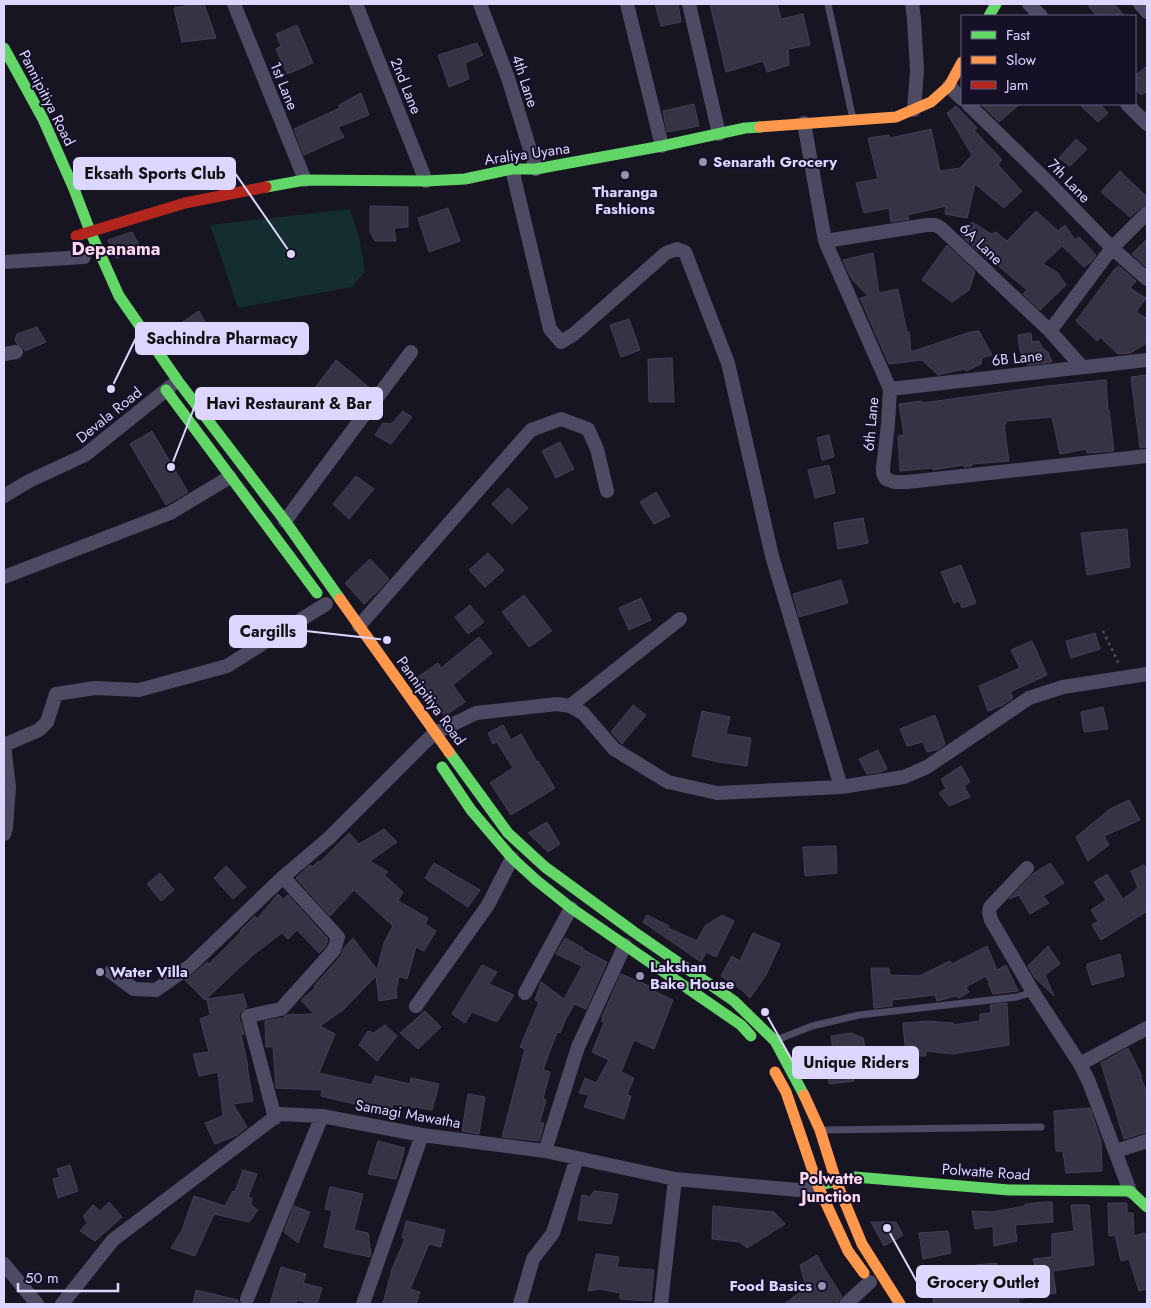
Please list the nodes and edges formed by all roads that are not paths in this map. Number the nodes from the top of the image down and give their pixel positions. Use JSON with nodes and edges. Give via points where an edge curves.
{"nodes":[{"id":1,"x":234,"y":4,"type":"edge"},
{"id":2,"x":356,"y":4,"type":"edge"},
{"id":3,"x":480,"y":4,"type":"edge"},
{"id":4,"x":627,"y":4,"type":"edge"},
{"id":5,"x":689,"y":4,"type":"edge"},
{"id":6,"x":828,"y":4,"type":"edge"},
{"id":7,"x":912,"y":4,"type":"edge"},
{"id":8,"x":996,"y":4,"type":"edge"},
{"id":9,"x":1029,"y":4,"type":"edge"},
{"id":10,"x":1140,"y":4,"type":"edge"},
{"id":11,"x":1147,"y":12,"type":"edge"},
{"id":12,"x":990,"y":15,"type":"edge"},
{"id":13,"x":1040,"y":15,"type":"edge"},
{"id":14,"x":4,"y":48,"type":"edge"},
{"id":15,"x":961,"y":64,"type":"edge"},
{"id":16,"x":949,"y":86,"type":"junction"},
{"id":17,"x":961,"y":98,"type":"edge"},
{"id":18,"x":969,"y":105,"type":"edge"},
{"id":19,"x":1128,"y":105,"type":"edge"},
{"id":20,"x":914,"y":110,"type":"junction"},
{"id":21,"x":853,"y":120,"type":"junction"},
{"id":22,"x":804,"y":123,"type":"junction"},
{"id":23,"x":1147,"y":123,"type":"edge"},
{"id":24,"x":719,"y":134,"type":"junction"},
{"id":25,"x":662,"y":146,"type":"junction"},
{"id":26,"x":512,"y":169,"type":"junction"},
{"id":27,"x":536,"y":169,"type":"junction"},
{"id":28,"x":304,"y":180,"type":"junction"},
{"id":29,"x":426,"y":181,"type":"junction"},
{"id":30,"x":1147,"y":213,"type":"edge"},
{"id":31,"x":90,"y":231,"type":"junction"},
{"id":32,"x":825,"y":241,"type":"junction"},
{"id":33,"x":1112,"y":248,"type":"junction"},
{"id":34,"x":86,"y":260,"type":"joint"},
{"id":35,"x":4,"y":262,"type":"edge"},
{"id":36,"x":1147,"y":279,"type":"edge"},
{"id":37,"x":1050,"y":331,"type":"junction"},
{"id":38,"x":411,"y":352,"type":"dead end"},
{"id":39,"x":1147,"y":360,"type":"edge"},
{"id":40,"x":1082,"y":367,"type":"junction"},
{"id":41,"x":178,"y":381,"type":"junction"},
{"id":42,"x":163,"y":386,"type":"junction"},
{"id":43,"x":890,"y":389,"type":"junction"},
{"id":44,"x":1147,"y":456,"type":"edge"},
{"id":45,"x":230,"y":476,"type":"junction"},
{"id":46,"x":607,"y":491,"type":"dead end"},
{"id":47,"x":4,"y":496,"type":"edge"},
{"id":48,"x":285,"y":521,"type":"junction"},
{"id":49,"x":4,"y":577,"type":"edge"},
{"id":50,"x":329,"y":608,"type":"joint"},
{"id":51,"x":680,"y":620,"type":"dead end"},
{"id":52,"x":359,"y":626,"type":"junction"},
{"id":53,"x":1147,"y":674,"type":"edge"},
{"id":54,"x":570,"y":706,"type":"junction"},
{"id":55,"x":429,"y":743,"type":"junction"},
{"id":56,"x":4,"y":745,"type":"edge"},
{"id":57,"x":841,"y":787,"type":"junction"},
{"id":58,"x":4,"y":834,"type":"edge"},
{"id":59,"x":512,"y":858,"type":"junction"},
{"id":60,"x":1027,"y":868,"type":"dead end"},
{"id":61,"x":283,"y":877,"type":"junction"},
{"id":62,"x":571,"y":908,"type":"junction"},
{"id":63,"x":625,"y":945,"type":"junction"},
{"id":64,"x":111,"y":972,"type":"dead end"},
{"id":65,"x":1033,"y":992,"type":"junction"},
{"id":66,"x":525,"y":993,"type":"dead end"},
{"id":67,"x":416,"y":1006,"type":"dead end"},
{"id":68,"x":1147,"y":1028,"type":"edge"},
{"id":69,"x":775,"y":1041,"type":"junction"},
{"id":70,"x":762,"y":1047,"type":"dead end"},
{"id":71,"x":770,"y":1062,"type":"dead end"},
{"id":72,"x":1080,"y":1064,"type":"junction"},
{"id":73,"x":322,"y":1116,"type":"junction"},
{"id":74,"x":275,"y":1118,"type":"junction"},
{"id":75,"x":1041,"y":1127,"type":"dead end"},
{"id":76,"x":820,"y":1130,"type":"junction"},
{"id":77,"x":422,"y":1135,"type":"junction"},
{"id":78,"x":1147,"y":1141,"type":"edge"},
{"id":79,"x":546,"y":1151,"type":"junction"},
{"id":80,"x":1116,"y":1152,"type":"junction"},
{"id":81,"x":577,"y":1158,"type":"junction"},
{"id":82,"x":675,"y":1179,"type":"junction"},
{"id":83,"x":836,"y":1180,"type":"junction"},
{"id":84,"x":818,"y":1186,"type":"junction"},
{"id":85,"x":1130,"y":1190,"type":"junction"},
{"id":86,"x":1147,"y":1208,"type":"edge"},
{"id":87,"x":4,"y":1264,"type":"edge"},
{"id":88,"x":873,"y":1286,"type":"joint"},
{"id":89,"x":247,"y":1299,"type":"dead end"},
{"id":90,"x":37,"y":1304,"type":"edge"},
{"id":91,"x":62,"y":1304,"type":"edge"},
{"id":92,"x":363,"y":1304,"type":"edge"},
{"id":93,"x":520,"y":1304,"type":"edge"},
{"id":94,"x":661,"y":1304,"type":"edge"},
{"id":95,"x":846,"y":1304,"type":"edge"},
{"id":96,"x":900,"y":1304,"type":"edge"}],
"edges":[{"from":1,"to":28,"type":"street","name":"1st Lane"},
{"from":2,"to":29,"type":"street","name":"2nd Lane"},
{"from":3,"to":27,"type":"street","name":"4th Lane","via":[[508,78]]},
{"from":4,"to":25,"type":"street"},
{"from":5,"to":24,"type":"street"},
{"from":6,"to":21,"type":"lane"},
{"from":7,"to":20,"type":"street","via":[[917,70]]},
{"from":8,"to":12,"type":"main road"},
{"from":9,"to":13,"type":"street"},
{"from":10,"to":11,"type":"street"},
{"from":14,"to":31,"type":"main road","name":"Pannipitiya Road","via":[[43,118]]},
{"from":15,"to":16,"type":"main road","name":"Araliya Uyana"},
{"from":16,"to":17,"type":"street"},
{"from":16,"to":20,"type":"main road","name":"Araliya Uyana","via":[[931,102]]},
{"from":18,"to":33,"type":"street","name":"7th Lane"},
{"from":19,"to":23,"type":"street"},
{"from":20,"to":21,"type":"main road","name":"Araliya Uyana","via":[[896,117]]},
{"from":21,"to":22,"type":"main road","name":"Araliya Uyana"},
{"from":22,"to":24,"type":"main road","name":"Araliya Uyana","via":[[745,128]]},
{"from":22,"to":32,"type":"street","name":"6th Lane"},
{"from":24,"to":25,"type":"main road","name":"Araliya Uyana"},
{"from":25,"to":27,"type":"main road","name":"Araliya Uyana"},
{"from":26,"to":27,"type":"main road","name":"Araliya Uyana"},
{"from":26,"to":29,"type":"main road","name":"Araliya Uyana","via":[[465,179]]},
{"from":26,"to":57,"type":"street","via":[[550,329],[561,342],[666,253],[677,249],[685,252],[728,363],[772,556]]},
{"from":28,"to":29,"type":"main road","name":"Araliya Uyana"},
{"from":28,"to":31,"type":"main road","name":"Araliya Uyana","via":[[185,203]]},
{"from":30,"to":33,"type":"street"},
{"from":31,"to":34,"type":"main road","name":"Araliya Uyana","via":[[74,232]]},
{"from":31,"to":41,"type":"main road","name":"Pannipitiya Road","via":[[119,296]]},
{"from":32,"to":37,"type":"street","name":"6A Lane","via":[[935,225],[942,228]]},
{"from":32,"to":43,"type":"street","name":"6th Lane"},
{"from":33,"to":36,"type":"street","name":"7th Lane"},
{"from":33,"to":37,"type":"street"},
{"from":34,"to":35,"type":"street"},
{"from":37,"to":40,"type":"street","name":"6A Lane"},
{"from":38,"to":48,"type":"street"},
{"from":39,"to":40,"type":"street","name":"6B Lane"},
{"from":40,"to":43,"type":"street","name":"6B Lane"},
{"from":41,"to":42,"type":"street","name":"Devala Road"},
{"from":41,"to":48,"type":"main road","name":"Pannipitiya Road"},
{"from":42,"to":45,"type":"main road"},
{"from":42,"to":47,"type":"street","name":"Devala Road","via":[[85,456]]},
{"from":43,"to":44,"type":"street","name":"6th Lane","via":[[883,474],[894,482]]},
{"from":45,"to":49,"type":"street","via":[[170,513]]},
{"from":45,"to":50,"type":"main road"},
{"from":46,"to":52,"type":"street","via":[[597,449],[588,429],[561,420],[531,430]]},
{"from":48,"to":52,"type":"main road","name":"Pannipitiya Road"},
{"from":50,"to":56,"type":"street","via":[[227,666],[139,690],[95,688],[56,694],[47,722],[39,730]]},
{"from":51,"to":54,"type":"street"},
{"from":52,"to":55,"type":"main road","name":"Pannipitiya Road"},
{"from":53,"to":57,"type":"street","via":[[1062,687],[1029,698],[928,766],[904,777]]},
{"from":54,"to":55,"type":"street","via":[[557,704],[476,712]]},
{"from":54,"to":57,"type":"street","via":[[583,713],[614,749],[668,782],[717,793]]},
{"from":55,"to":59,"type":"main road","name":"Pannipitiya Road","via":[[471,810]]},
{"from":55,"to":61,"type":"street"},
{"from":55,"to":69,"type":"main road","name":"Pannipitiya Road","via":[[508,833],[545,867],[734,1001]]},
{"from":56,"to":58,"type":"street","via":[[9,787]]},
{"from":59,"to":62,"type":"main road","name":"Pannipitiya Road"},
{"from":59,"to":67,"type":"street","via":[[488,905]]},
{"from":60,"to":65,"type":"street","via":[[988,912]]},
{"from":61,"to":64,"type":"street","via":[[190,966],[156,990],[134,989]]},
{"from":61,"to":74,"type":"street","via":[[338,937],[334,950],[281,1009],[248,1016]]},
{"from":62,"to":63,"type":"main road","name":"Pannipitiya Road"},
{"from":62,"to":66,"type":"street"},
{"from":63,"to":70,"type":"main road","name":"Pannipitiya Road","via":[[741,1025]]},
{"from":63,"to":79,"type":"street","via":[[578,1047]]},
{"from":65,"to":69,"type":"lane","via":[[1017,997],[859,1015],[812,1026]]},
{"from":65,"to":72,"type":"street"},
{"from":68,"to":72,"type":"street"},
{"from":69,"to":76,"type":"main road","name":"Pannipitiya Road"},
{"from":71,"to":84,"type":"main road","via":[[786,1092]]},
{"from":72,"to":80,"type":"street"},
{"from":73,"to":74,"type":"street","name":"Samagi Mawatha","via":[[279,1114]]},
{"from":73,"to":77,"type":"street","name":"Samagi Mawatha"},
{"from":73,"to":89,"type":"street"},
{"from":74,"to":91,"type":"street","name":"Samagi Mawatha","via":[[113,1240]]},
{"from":75,"to":76,"type":"lane"},
{"from":76,"to":83,"type":"main road","name":"Pannipitiya Road"},
{"from":77,"to":79,"type":"street","name":"Samagi Mawatha"},
{"from":77,"to":92,"type":"street"},
{"from":78,"to":80,"type":"street"},
{"from":79,"to":81,"type":"street","name":"Samagi Mawatha"},
{"from":80,"to":85,"type":"street"},
{"from":81,"to":82,"type":"street","name":"Samagi Mawatha"},
{"from":81,"to":93,"type":"street","via":[[552,1233],[533,1259]]},
{"from":82,"to":84,"type":"street","name":"Samagi Mawatha","via":[[798,1190]]},
{"from":82,"to":94,"type":"street"},
{"from":83,"to":84,"type":"main road","name":"Polwatte Road"},
{"from":83,"to":85,"type":"main road","name":"Polwatte Road","via":[[855,1177],[1009,1190]]},
{"from":83,"to":96,"type":"main road","name":"Pannipitiya Road","via":[[862,1244]]},
{"from":84,"to":88,"type":"main road","via":[[848,1251]]},
{"from":85,"to":86,"type":"main road"},
{"from":87,"to":90,"type":"street"},
{"from":88,"to":95,"type":"street"}]}
